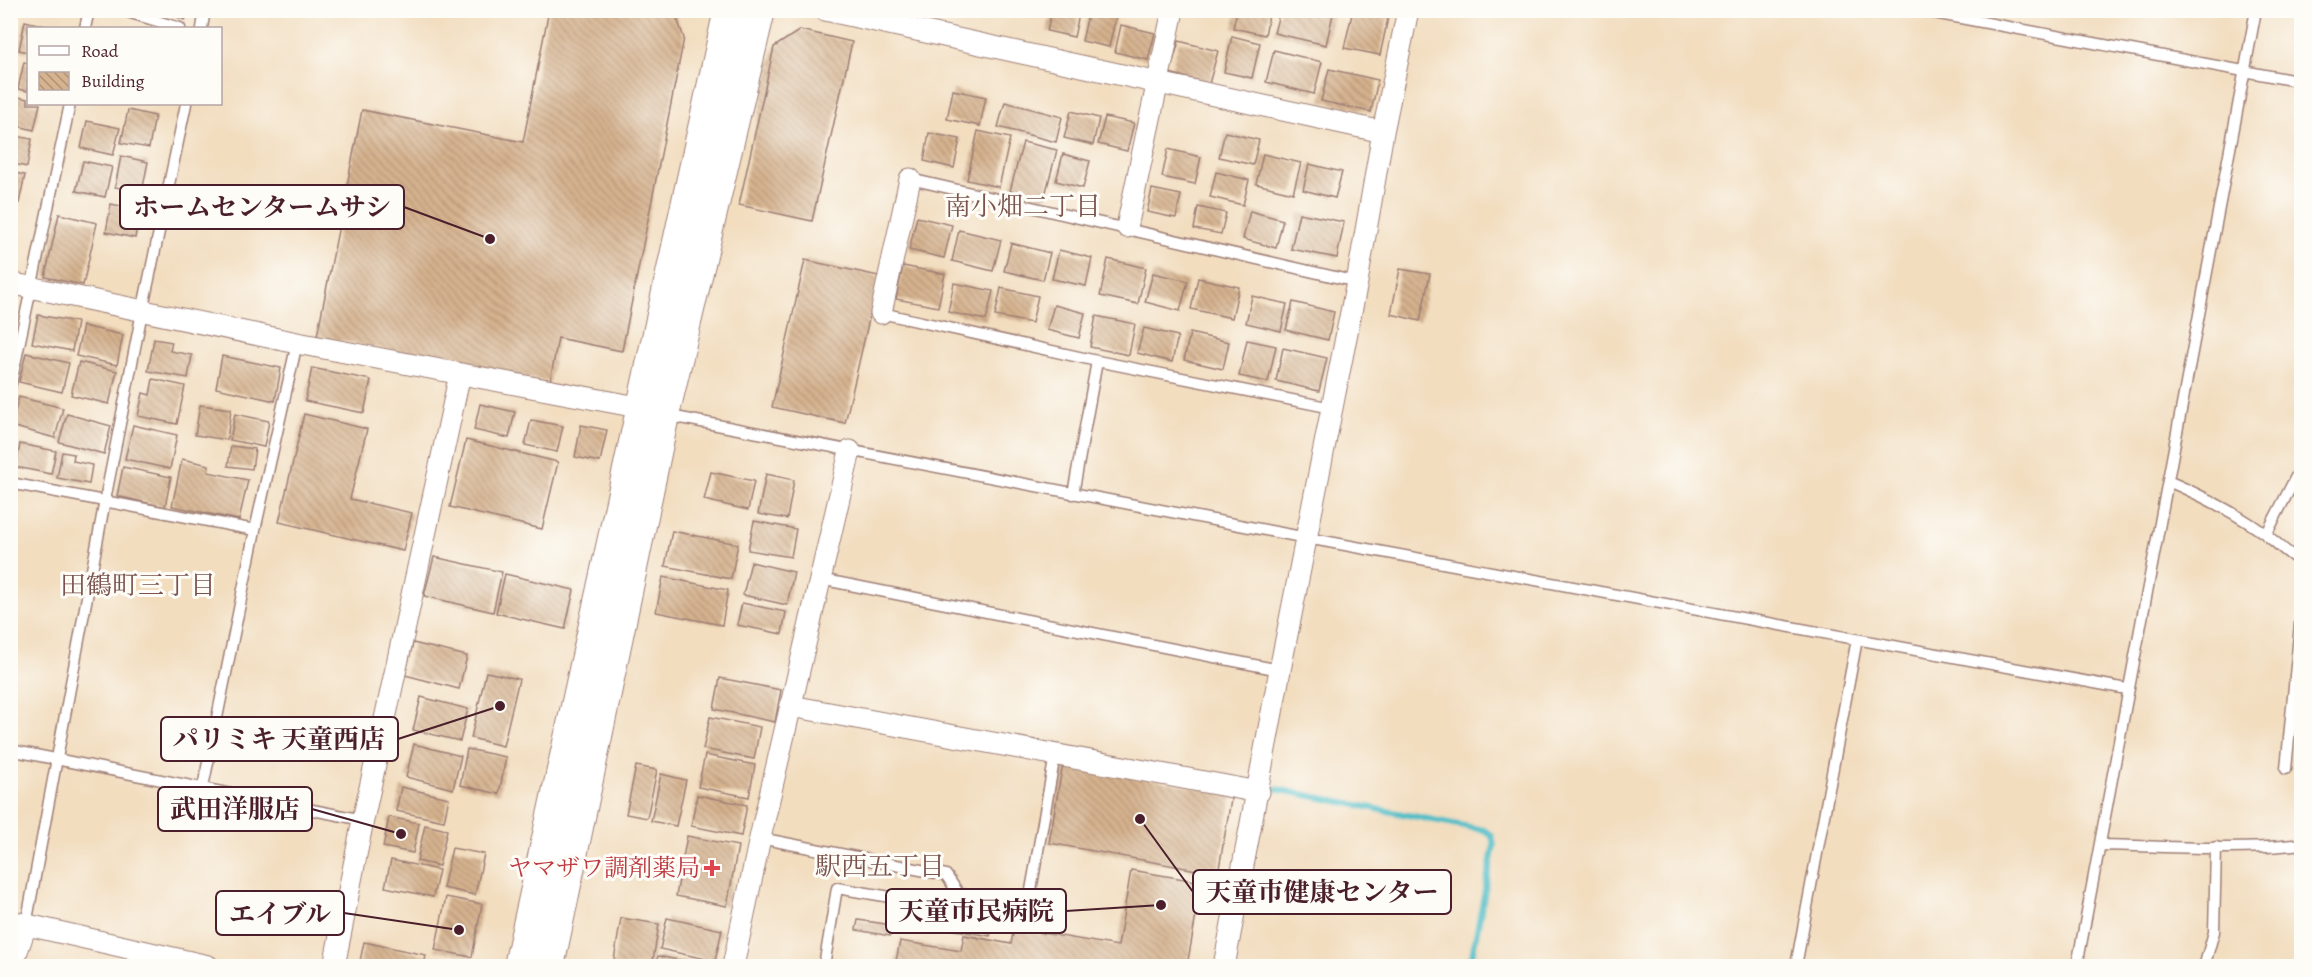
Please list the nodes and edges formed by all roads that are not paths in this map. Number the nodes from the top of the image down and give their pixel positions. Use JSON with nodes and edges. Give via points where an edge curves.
{"nodes":[{"id":1,"x":89,"y":10,"type":"edge"},
{"id":2,"x":121,"y":10,"type":"edge"},
{"id":3,"x":205,"y":10,"type":"edge"},
{"id":4,"x":729,"y":10,"type":"edge"},
{"id":5,"x":760,"y":10,"type":"edge"},
{"id":6,"x":825,"y":10,"type":"edge"},
{"id":7,"x":1173,"y":10,"type":"edge"},
{"id":8,"x":1408,"y":10,"type":"edge"},
{"id":9,"x":1918,"y":10,"type":"edge"},
{"id":10,"x":2256,"y":10,"type":"edge"},
{"id":11,"x":85,"y":27,"type":"edge"},
{"id":12,"x":177,"y":27,"type":"edge"},
{"id":13,"x":201,"y":27,"type":"edge"},
{"id":14,"x":2244,"y":71,"type":"junction"},
{"id":15,"x":2301,"y":82,"type":"edge"},
{"id":16,"x":1158,"y":83,"type":"junction"},
{"id":17,"x":70,"y":105,"type":"edge"},
{"id":18,"x":186,"y":105,"type":"edge"},
{"id":19,"x":1383,"y":132,"type":"junction"},
{"id":20,"x":910,"y":179,"type":"joint"},
{"id":21,"x":1127,"y":227,"type":"junction"},
{"id":22,"x":1357,"y":282,"type":"junction"},
{"id":23,"x":10,"y":284,"type":"edge"},
{"id":24,"x":32,"y":288,"type":"junction"},
{"id":25,"x":142,"y":312,"type":"junction"},
{"id":26,"x":881,"y":313,"type":"joint"},
{"id":27,"x":297,"y":343,"type":"junction"},
{"id":28,"x":1097,"y":361,"type":"junction"},
{"id":29,"x":460,"y":374,"type":"junction"},
{"id":30,"x":11,"y":385,"type":"edge"},
{"id":31,"x":1332,"y":408,"type":"junction"},
{"id":32,"x":653,"y":412,"type":"junction"},
{"id":33,"x":850,"y":451,"type":"junction"},
{"id":34,"x":2301,"y":465,"type":"edge"},
{"id":35,"x":2168,"y":482,"type":"junction"},
{"id":36,"x":10,"y":483,"type":"edge"},
{"id":37,"x":1073,"y":494,"type":"junction"},
{"id":38,"x":105,"y":501,"type":"junction"},
{"id":39,"x":255,"y":530,"type":"junction"},
{"id":40,"x":2266,"y":535,"type":"junction"},
{"id":41,"x":1307,"y":538,"type":"junction"},
{"id":42,"x":2301,"y":563,"type":"edge"},
{"id":43,"x":820,"y":579,"type":"junction"},
{"id":44,"x":2301,"y":603,"type":"edge"},
{"id":45,"x":1857,"y":639,"type":"junction"},
{"id":46,"x":1280,"y":670,"type":"junction"},
{"id":47,"x":2127,"y":689,"type":"junction"},
{"id":48,"x":791,"y":706,"type":"junction"},
{"id":49,"x":10,"y":750,"type":"edge"},
{"id":50,"x":1055,"y":755,"type":"junction"},
{"id":51,"x":58,"y":760,"type":"junction"},
{"id":52,"x":2286,"y":769,"type":"dead end"},
{"id":53,"x":203,"y":787,"type":"junction"},
{"id":54,"x":1259,"y":792,"type":"junction"},
{"id":55,"x":363,"y":820,"type":"junction"},
{"id":56,"x":760,"y":838,"type":"junction"},
{"id":57,"x":2301,"y":844,"type":"edge"},
{"id":58,"x":2100,"y":845,"type":"junction"},
{"id":59,"x":2216,"y":847,"type":"junction"},
{"id":60,"x":959,"y":894,"type":"junction"},
{"id":61,"x":18,"y":923,"type":"edge"},
{"id":62,"x":126,"y":957,"type":"edge"},
{"id":63,"x":2206,"y":960,"type":"dead end"},
{"id":64,"x":12,"y":966,"type":"edge"},
{"id":65,"x":208,"y":966,"type":"edge"},
{"id":66,"x":334,"y":966,"type":"edge"},
{"id":67,"x":519,"y":966,"type":"edge"},
{"id":68,"x":549,"y":966,"type":"edge"},
{"id":69,"x":733,"y":966,"type":"edge"},
{"id":70,"x":824,"y":966,"type":"edge"},
{"id":71,"x":1224,"y":966,"type":"edge"},
{"id":72,"x":1796,"y":966,"type":"edge"},
{"id":73,"x":2077,"y":966,"type":"edge"}],
"edges":[{"from":1,"to":11,"type":"lane"},
{"from":2,"to":12,"type":"lane"},
{"from":3,"to":13,"type":"lane"},
{"from":4,"to":32,"type":"street"},
{"from":5,"to":32,"type":"street"},
{"from":6,"to":16,"type":"street"},
{"from":7,"to":16,"type":"street"},
{"from":8,"to":19,"type":"street"},
{"from":9,"to":14,"type":"lane"},
{"from":10,"to":14,"type":"lane"},
{"from":14,"to":15,"type":"lane"},
{"from":14,"to":35,"type":"lane"},
{"from":16,"to":19,"type":"street"},
{"from":16,"to":21,"type":"street"},
{"from":17,"to":24,"type":"lane"},
{"from":18,"to":25,"type":"lane"},
{"from":19,"to":22,"type":"street"},
{"from":20,"to":21,"type":"lane"},
{"from":20,"to":26,"type":"street"},
{"from":21,"to":22,"type":"lane"},
{"from":22,"to":31,"type":"street"},
{"from":23,"to":24,"type":"street"},
{"from":24,"to":25,"type":"street"},
{"from":24,"to":30,"type":"lane"},
{"from":25,"to":27,"type":"street"},
{"from":25,"to":38,"type":"lane"},
{"from":26,"to":28,"type":"lane"},
{"from":27,"to":29,"type":"street"},
{"from":27,"to":39,"type":"lane"},
{"from":28,"to":31,"type":"lane"},
{"from":28,"to":37,"type":"lane"},
{"from":29,"to":32,"type":"street"},
{"from":29,"to":55,"type":"street"},
{"from":31,"to":41,"type":"street"},
{"from":32,"to":33,"type":"lane"},
{"from":32,"to":67,"type":"street"},
{"from":32,"to":68,"type":"street"},
{"from":33,"to":37,"type":"lane"},
{"from":33,"to":43,"type":"street"},
{"from":34,"to":40,"type":"lane"},
{"from":35,"to":40,"type":"lane","via":[[2210,499]]},
{"from":35,"to":47,"type":"lane"},
{"from":36,"to":38,"type":"lane"},
{"from":37,"to":41,"type":"lane"},
{"from":38,"to":39,"type":"lane"},
{"from":38,"to":51,"type":"lane"},
{"from":39,"to":53,"type":"lane"},
{"from":40,"to":42,"type":"lane"},
{"from":41,"to":45,"type":"lane"},
{"from":41,"to":46,"type":"street"},
{"from":43,"to":46,"type":"lane"},
{"from":43,"to":48,"type":"street"},
{"from":44,"to":52,"type":"lane"},
{"from":45,"to":47,"type":"lane"},
{"from":45,"to":72,"type":"lane"},
{"from":46,"to":54,"type":"street"},
{"from":47,"to":58,"type":"lane"},
{"from":48,"to":50,"type":"street"},
{"from":48,"to":56,"type":"street"},
{"from":49,"to":51,"type":"lane"},
{"from":50,"to":54,"type":"street"},
{"from":50,"to":60,"type":"lane","via":[[1028,907]]},
{"from":51,"to":53,"type":"lane"},
{"from":51,"to":61,"type":"lane"},
{"from":53,"to":55,"type":"lane"},
{"from":54,"to":71,"type":"street"},
{"from":55,"to":66,"type":"street"},
{"from":56,"to":60,"type":"lane","via":[[946,875]]},
{"from":56,"to":69,"type":"street"},
{"from":57,"to":59,"type":"lane"},
{"from":58,"to":59,"type":"lane"},
{"from":58,"to":73,"type":"lane"},
{"from":59,"to":63,"type":"lane","via":[[2214,932]]},
{"from":60,"to":70,"type":"lane","via":[[938,905],[837,888]]},
{"from":61,"to":62,"type":"street"},
{"from":61,"to":64,"type":"street"},
{"from":62,"to":65,"type":"street"}]}
